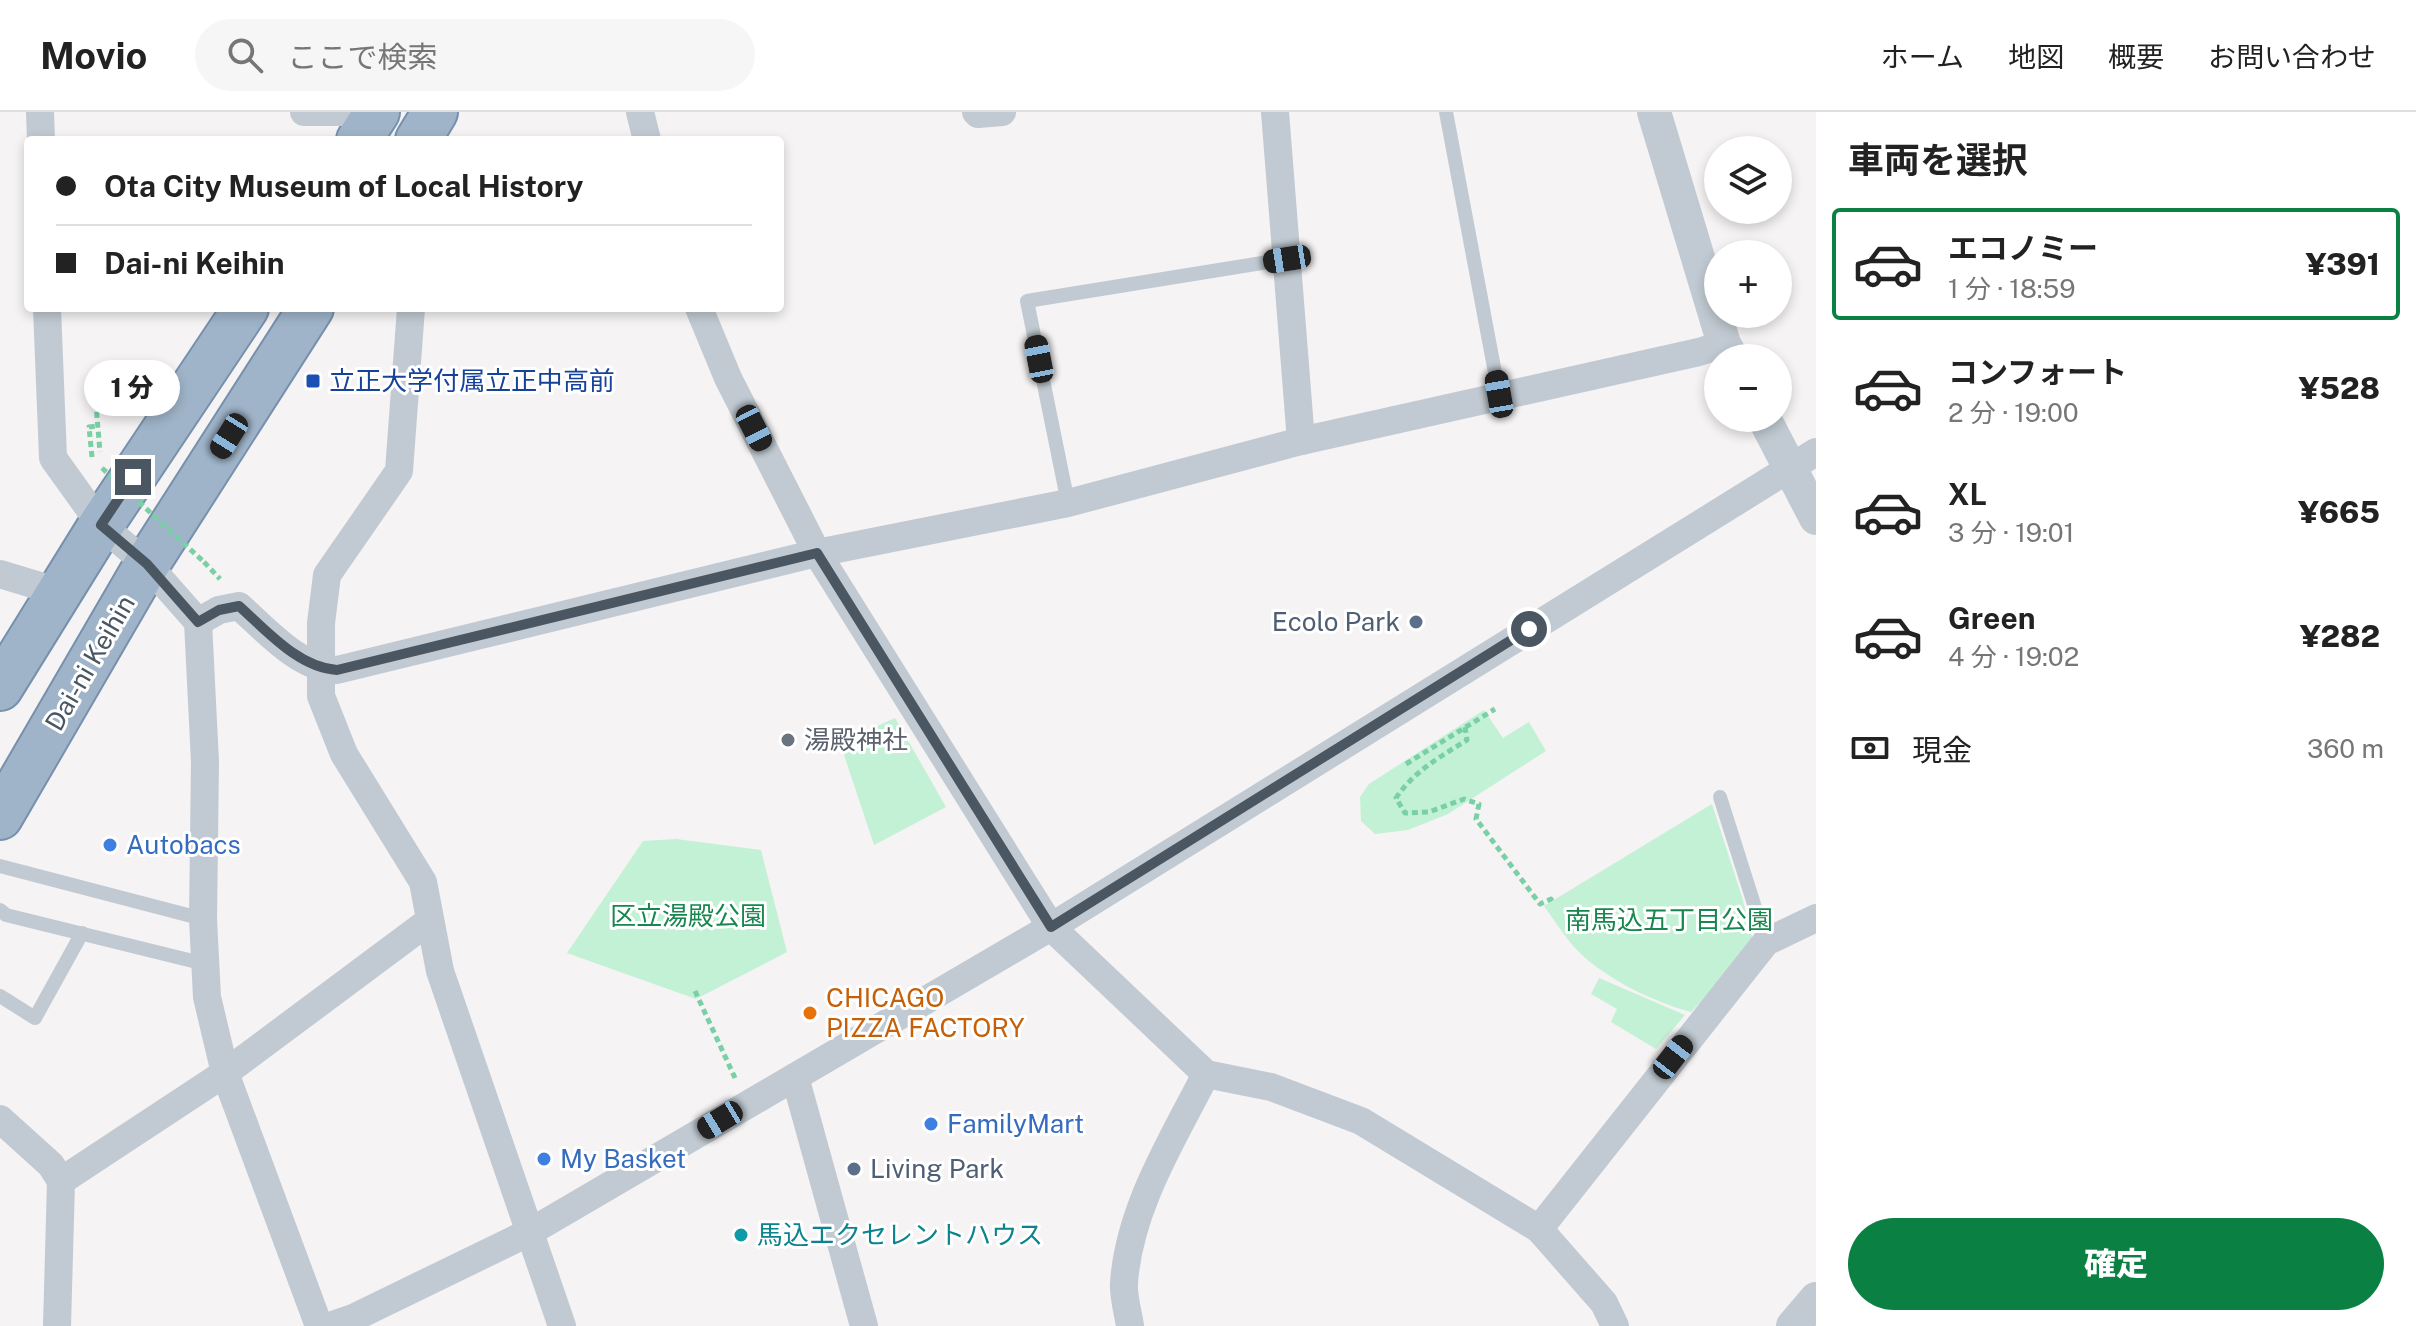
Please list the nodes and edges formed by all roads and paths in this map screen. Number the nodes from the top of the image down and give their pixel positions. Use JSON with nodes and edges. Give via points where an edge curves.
{"nodes":[{"id":1,"x":40,"y":112,"type":"edge"},
{"id":2,"x":304,"y":112,"type":"edge"},
{"id":3,"x":378,"y":112,"type":"edge"},
{"id":4,"x":435,"y":112,"type":"edge"},
{"id":5,"x":640,"y":112,"type":"edge"},
{"id":6,"x":976,"y":112,"type":"edge"},
{"id":7,"x":1002,"y":112,"type":"edge"},
{"id":8,"x":1275,"y":112,"type":"edge"},
{"id":9,"x":1446,"y":112,"type":"edge"},
{"id":10,"x":1654,"y":112,"type":"edge"},
{"id":11,"x":41,"y":136,"type":"edge"},
{"id":12,"x":362,"y":136,"type":"edge"},
{"id":13,"x":420,"y":136,"type":"edge"},
{"id":14,"x":646,"y":136,"type":"edge"},
{"id":15,"x":1287,"y":259,"type":"junction"},
{"id":16,"x":47,"y":312,"type":"edge"},
{"id":17,"x":243,"y":312,"type":"edge"},
{"id":18,"x":308,"y":312,"type":"edge"},
{"id":19,"x":411,"y":312,"type":"edge"},
{"id":20,"x":701,"y":312,"type":"edge"},
{"id":21,"x":1726,"y":344,"type":"edge"},
{"id":22,"x":1704,"y":352,"type":"edge"},
{"id":23,"x":94,"y":382,"type":"dead end"},
{"id":24,"x":1499,"y":394,"type":"junction"},
{"id":25,"x":98,"y":426,"type":"junction"},
{"id":26,"x":1777,"y":432,"type":"edge"},
{"id":27,"x":1301,"y":441,"type":"junction"},
{"id":28,"x":1803,"y":460,"type":"edge"},
{"id":29,"x":92,"y":461,"type":"dead end"},
{"id":30,"x":1068,"y":503,"type":"junction"},
{"id":31,"x":1816,"y":518,"type":"edge"},
{"id":32,"x":101,"y":525,"type":"junction"},
{"id":33,"x":817,"y":553,"type":"junction"},
{"id":34,"x":204,"y":562,"type":"dead end"},
{"id":35,"x":147,"y":564,"type":"junction"},
{"id":36,"x":0,"y":574,"type":"edge"},
{"id":37,"x":59,"y":592,"type":"junction"},
{"id":38,"x":198,"y":622,"type":"junction"},
{"id":39,"x":322,"y":669,"type":"junction"},
{"id":40,"x":0,"y":688,"type":"edge"},
{"id":41,"x":1495,"y":709,"type":"dead end"},
{"id":42,"x":1465,"y":727,"type":"junction"},
{"id":43,"x":1406,"y":764,"type":"dead end"},
{"id":44,"x":1720,"y":797,"type":"dead end"},
{"id":45,"x":0,"y":817,"type":"edge"},
{"id":46,"x":0,"y":866,"type":"edge"},
{"id":47,"x":1553,"y":904,"type":"dead end"},
{"id":48,"x":2,"y":916,"type":"edge"},
{"id":49,"x":1816,"y":918,"type":"edge"},
{"id":50,"x":203,"y":919,"type":"junction"},
{"id":51,"x":429,"y":921,"type":"junction"},
{"id":52,"x":1051,"y":927,"type":"junction"},
{"id":53,"x":82,"y":933,"type":"junction"},
{"id":54,"x":1766,"y":942,"type":"junction"},
{"id":55,"x":205,"y":964,"type":"junction"},
{"id":56,"x":695,"y":991,"type":"dead end"},
{"id":57,"x":0,"y":996,"type":"edge"},
{"id":58,"x":225,"y":1073,"type":"junction"},
{"id":59,"x":1206,"y":1074,"type":"junction"},
{"id":60,"x":795,"y":1077,"type":"junction"},
{"id":61,"x":747,"y":1104,"type":"junction"},
{"id":62,"x":0,"y":1119,"type":"edge"},
{"id":63,"x":61,"y":1181,"type":"junction"},
{"id":64,"x":1539,"y":1229,"type":"junction"},
{"id":65,"x":530,"y":1232,"type":"junction"},
{"id":66,"x":1816,"y":1299,"type":"edge"},
{"id":67,"x":57,"y":1326,"type":"edge"},
{"id":68,"x":319,"y":1326,"type":"edge"},
{"id":69,"x":330,"y":1326,"type":"edge"},
{"id":70,"x":562,"y":1326,"type":"edge"},
{"id":71,"x":864,"y":1326,"type":"edge"},
{"id":72,"x":1130,"y":1326,"type":"edge"},
{"id":73,"x":1615,"y":1326,"type":"edge"},
{"id":74,"x":1793,"y":1326,"type":"edge"}],
"edges":[{"from":1,"to":11,"type":"street"},
{"from":2,"to":3,"type":"street"},
{"from":3,"to":12,"type":"highway"},
{"from":4,"to":13,"type":"highway"},
{"from":5,"to":14,"type":"street"},
{"from":6,"to":7,"type":"street"},
{"from":8,"to":15,"type":"street"},
{"from":9,"to":24,"type":"lane"},
{"from":10,"to":21,"type":"street"},
{"from":15,"to":27,"type":"street"},
{"from":15,"to":30,"type":"lane","via":[[1027,301]]},
{"from":16,"to":32,"type":"street","via":[[53,458]]},
{"from":17,"to":32,"type":"highway"},
{"from":18,"to":35,"type":"highway","name":"Dai-ni Keihin"},
{"from":19,"to":39,"type":"street","via":[[399,471],[327,575]]},
{"from":20,"to":33,"type":"street","via":[[728,378]]},
{"from":22,"to":24,"type":"street"},
{"from":23,"to":25,"type":"path"},
{"from":24,"to":27,"type":"street"},
{"from":25,"to":29,"type":"path","via":[[89,427]]},
{"from":25,"to":34,"type":"path","bridge":true,"via":[[102,468]]},
{"from":26,"to":28,"type":"street"},
{"from":27,"to":30,"type":"street"},
{"from":28,"to":31,"type":"street"},
{"from":28,"to":52,"type":"street"},
{"from":30,"to":33,"type":"street"},
{"from":32,"to":35,"type":"street"},
{"from":32,"to":37,"type":"highway"},
{"from":33,"to":39,"type":"street","via":[[337,670]]},
{"from":33,"to":52,"type":"street"},
{"from":35,"to":38,"type":"street"},
{"from":35,"to":45,"type":"highway","name":"Dai-ni Keihin"},
{"from":36,"to":37,"type":"street"},
{"from":37,"to":40,"type":"highway"},
{"from":38,"to":39,"type":"street","via":[[239,606],[288,650]]},
{"from":38,"to":50,"type":"street","via":[[205,762]]},
{"from":39,"to":51,"type":"street","via":[[321,696],[344,754],[423,882]]},
{"from":41,"to":42,"type":"path"},
{"from":42,"to":43,"type":"path"},
{"from":42,"to":47,"type":"path","via":[[1467,740],[1424,767],[1396,798],[1405,813],[1429,812],[1464,799],[1479,804],[1476,819],[1540,904],[1551,899]]},
{"from":44,"to":54,"type":"lane"},
{"from":46,"to":50,"type":"lane"},
{"from":48,"to":53,"type":"lane"},
{"from":49,"to":54,"type":"street"},
{"from":50,"to":55,"type":"street"},
{"from":51,"to":58,"type":"street"},
{"from":51,"to":65,"type":"street","via":[[440,971]]},
{"from":52,"to":59,"type":"street"},
{"from":52,"to":60,"type":"street"},
{"from":53,"to":55,"type":"lane"},
{"from":53,"to":57,"type":"lane","via":[[35,1018]]},
{"from":54,"to":64,"type":"street"},
{"from":55,"to":58,"type":"street"},
{"from":56,"to":61,"type":"path"},
{"from":58,"to":63,"type":"street"},
{"from":58,"to":68,"type":"street"},
{"from":59,"to":64,"type":"street","via":[[1271,1087],[1361,1121]]},
{"from":59,"to":72,"type":"street","via":[[1146,1196],[1130,1244],[1124,1285]]},
{"from":60,"to":61,"type":"street"},
{"from":60,"to":71,"type":"street"},
{"from":61,"to":65,"type":"street"},
{"from":62,"to":63,"type":"street","via":[[51,1165]]},
{"from":63,"to":67,"type":"street"},
{"from":64,"to":73,"type":"street","via":[[1604,1303]]},
{"from":65,"to":69,"type":"street"},
{"from":65,"to":70,"type":"street"},
{"from":66,"to":74,"type":"street"}]}
